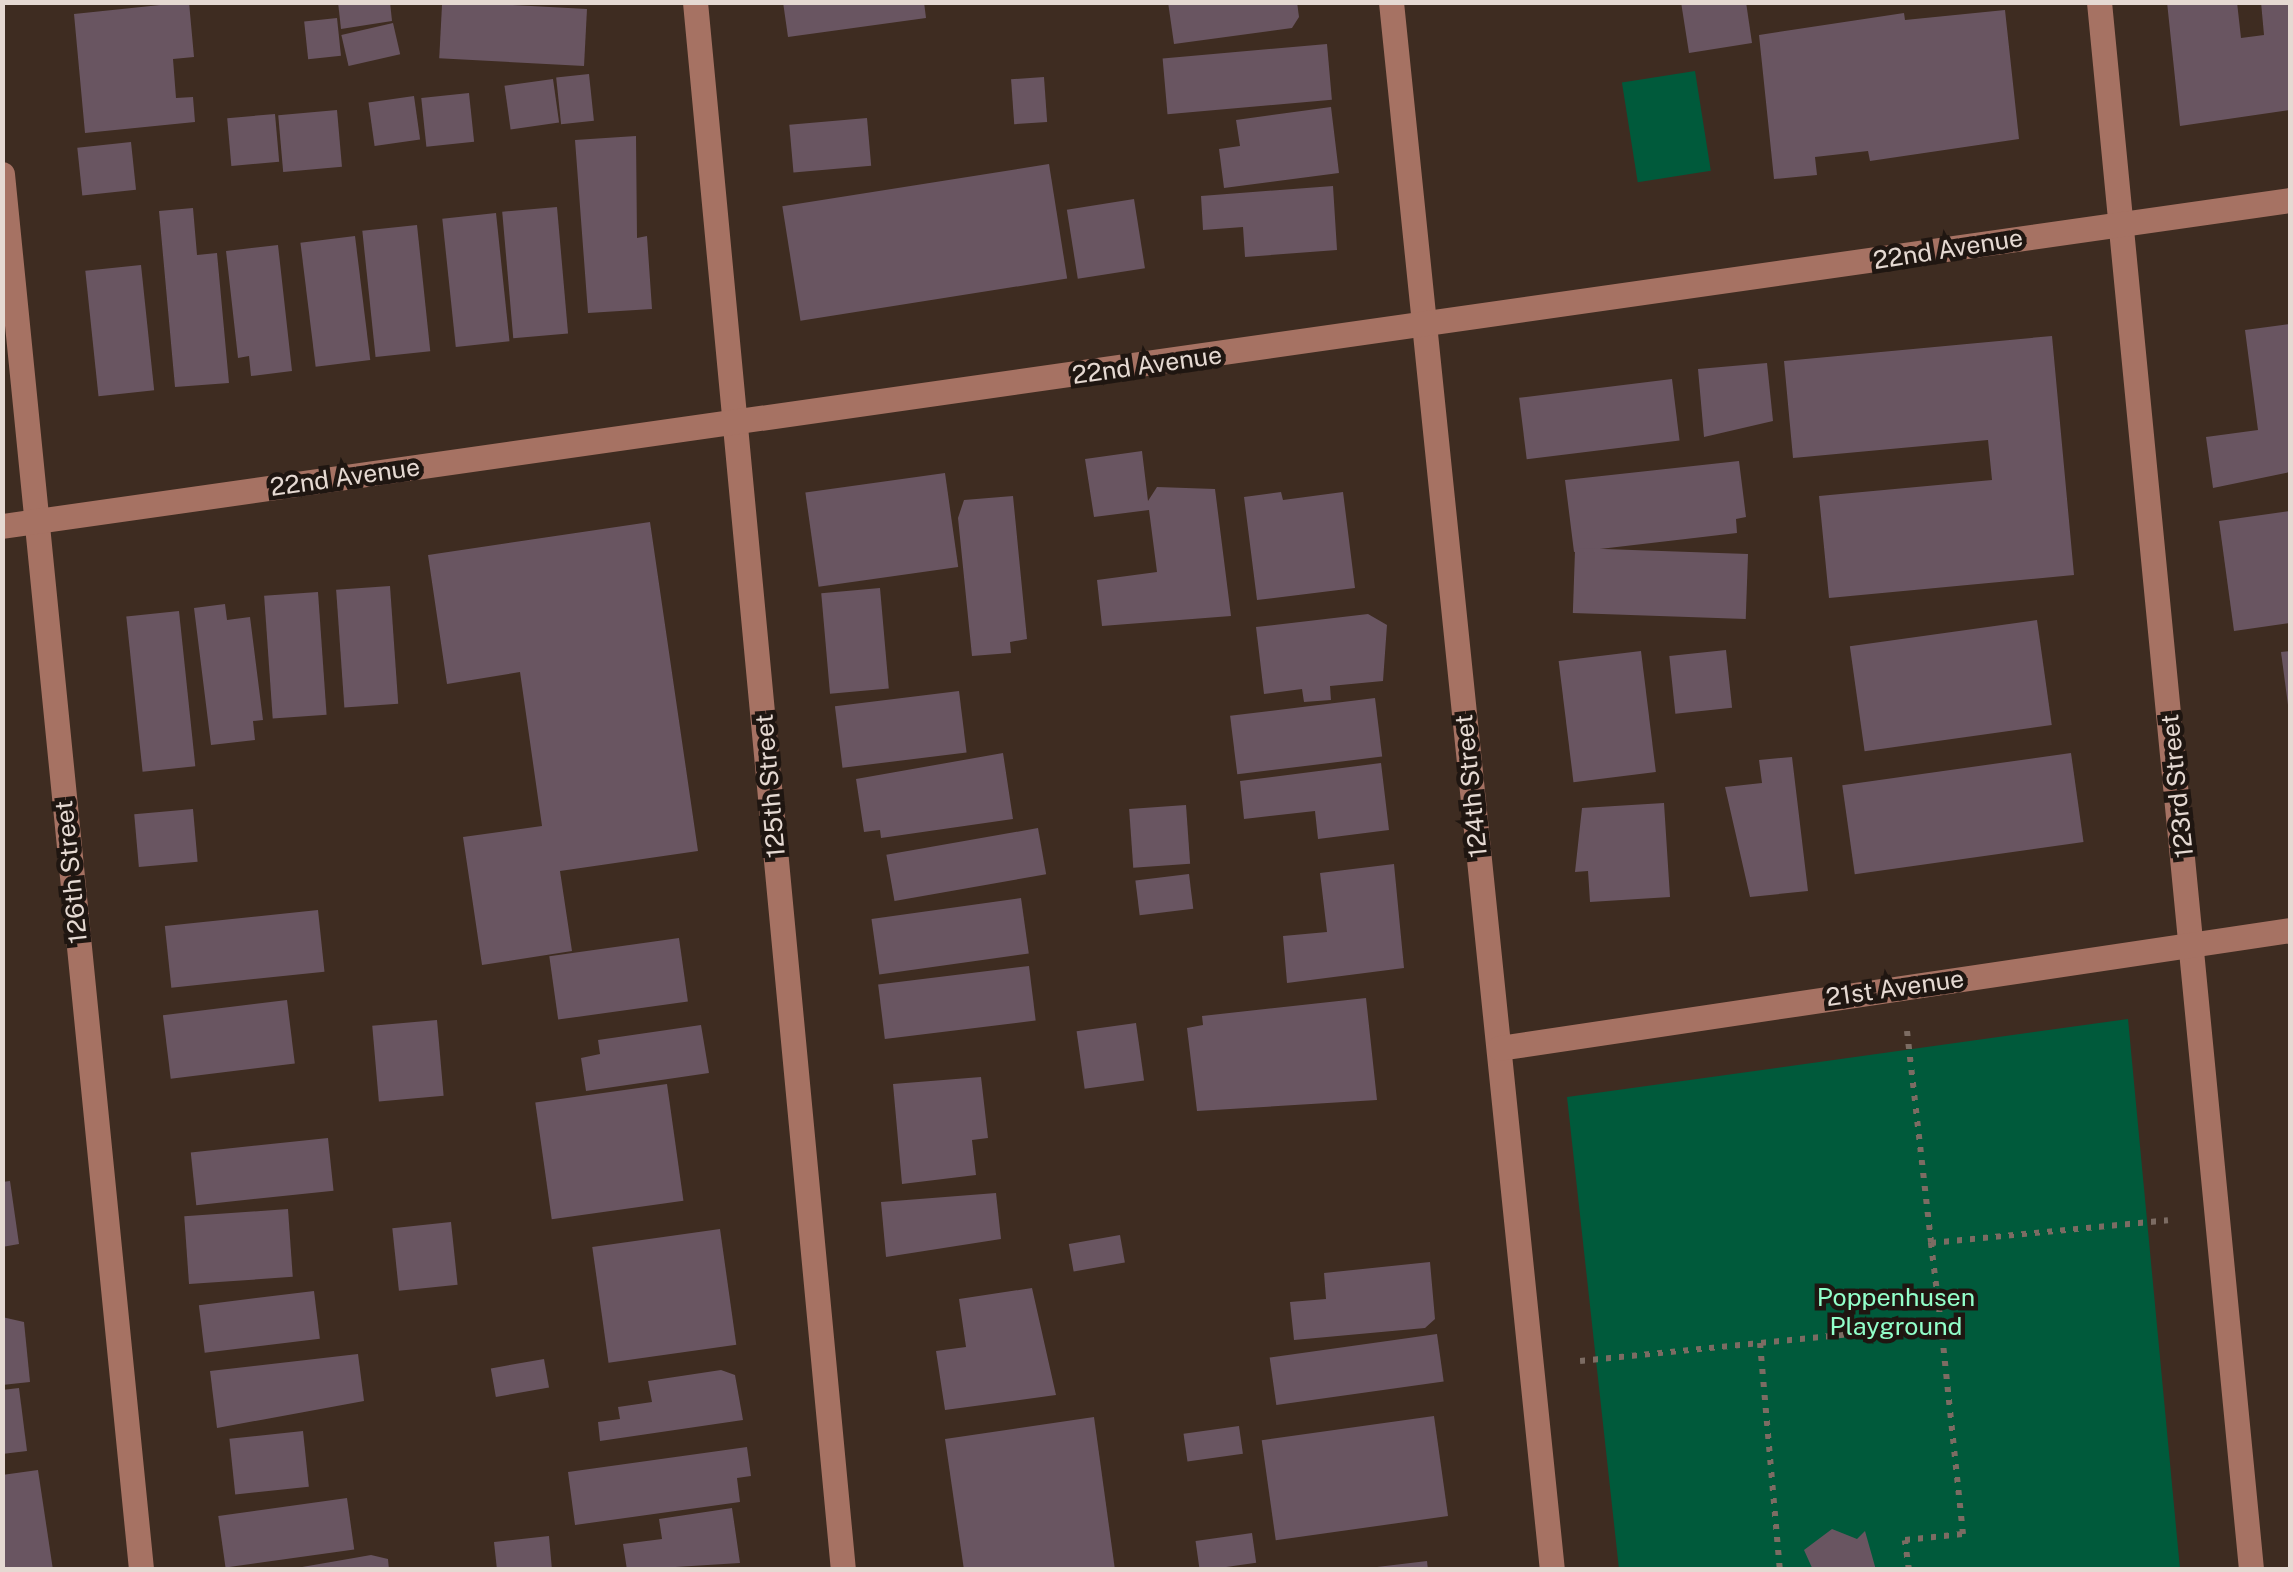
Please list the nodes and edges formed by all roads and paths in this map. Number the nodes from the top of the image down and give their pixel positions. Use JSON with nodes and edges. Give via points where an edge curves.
{"nodes":[{"id":1,"x":695,"y":2,"type":"edge"},
{"id":2,"x":1391,"y":2,"type":"edge"},
{"id":3,"x":2099,"y":2,"type":"edge"},
{"id":4,"x":2,"y":174,"type":"edge"},
{"id":5,"x":2290,"y":200,"type":"edge"},
{"id":6,"x":2120,"y":224,"type":"junction"},
{"id":7,"x":1422,"y":328,"type":"junction"},
{"id":8,"x":736,"y":421,"type":"junction"},
{"id":9,"x":36,"y":520,"type":"junction"},
{"id":10,"x":2,"y":526,"type":"edge"},
{"id":11,"x":2290,"y":930,"type":"edge"},
{"id":12,"x":2192,"y":944,"type":"junction"},
{"id":13,"x":1907,"y":1028,"type":"dead end"},
{"id":14,"x":1499,"y":1048,"type":"junction"},
{"id":15,"x":2168,"y":1220,"type":"dead end"},
{"id":16,"x":1931,"y":1243,"type":"junction"},
{"id":17,"x":1941,"y":1325,"type":"junction"},
{"id":18,"x":1760,"y":1343,"type":"junction"},
{"id":19,"x":1580,"y":1362,"type":"dead end"},
{"id":20,"x":141,"y":1570,"type":"edge"},
{"id":21,"x":843,"y":1570,"type":"edge"},
{"id":22,"x":1552,"y":1570,"type":"edge"},
{"id":23,"x":1780,"y":1570,"type":"edge"},
{"id":24,"x":1908,"y":1570,"type":"edge"},
{"id":25,"x":2251,"y":1570,"type":"edge"}],
"edges":[{"from":1,"to":8,"type":"street","name":"125th Street"},
{"from":2,"to":7,"type":"street","name":"124th Street"},
{"from":3,"to":6,"type":"street","name":"123rd Street"},
{"from":4,"to":9,"type":"street","name":"126th Street"},
{"from":5,"to":6,"type":"street","name":"22nd Avenue"},
{"from":6,"to":7,"type":"street","name":"22nd Avenue"},
{"from":6,"to":12,"type":"street","name":"123rd Street"},
{"from":7,"to":8,"type":"street","name":"22nd Avenue"},
{"from":7,"to":14,"type":"street","name":"124th Street"},
{"from":8,"to":9,"type":"street","name":"22nd Avenue"},
{"from":8,"to":21,"type":"street","name":"125th Street"},
{"from":9,"to":10,"type":"street","name":"22nd Avenue"},
{"from":9,"to":20,"type":"street","name":"126th Street"},
{"from":11,"to":12,"type":"street","name":"21st Avenue"},
{"from":12,"to":14,"type":"street","name":"21st Avenue"},
{"from":12,"to":25,"type":"street","name":"123rd Street"},
{"from":13,"to":16,"type":"path"},
{"from":14,"to":22,"type":"street","name":"124th Street"},
{"from":15,"to":16,"type":"path"},
{"from":16,"to":17,"type":"path"},
{"from":17,"to":18,"type":"path"},
{"from":17,"to":24,"type":"path","via":[[1963,1534],[1905,1540]]},
{"from":18,"to":19,"type":"path"},
{"from":18,"to":23,"type":"path"}]}
